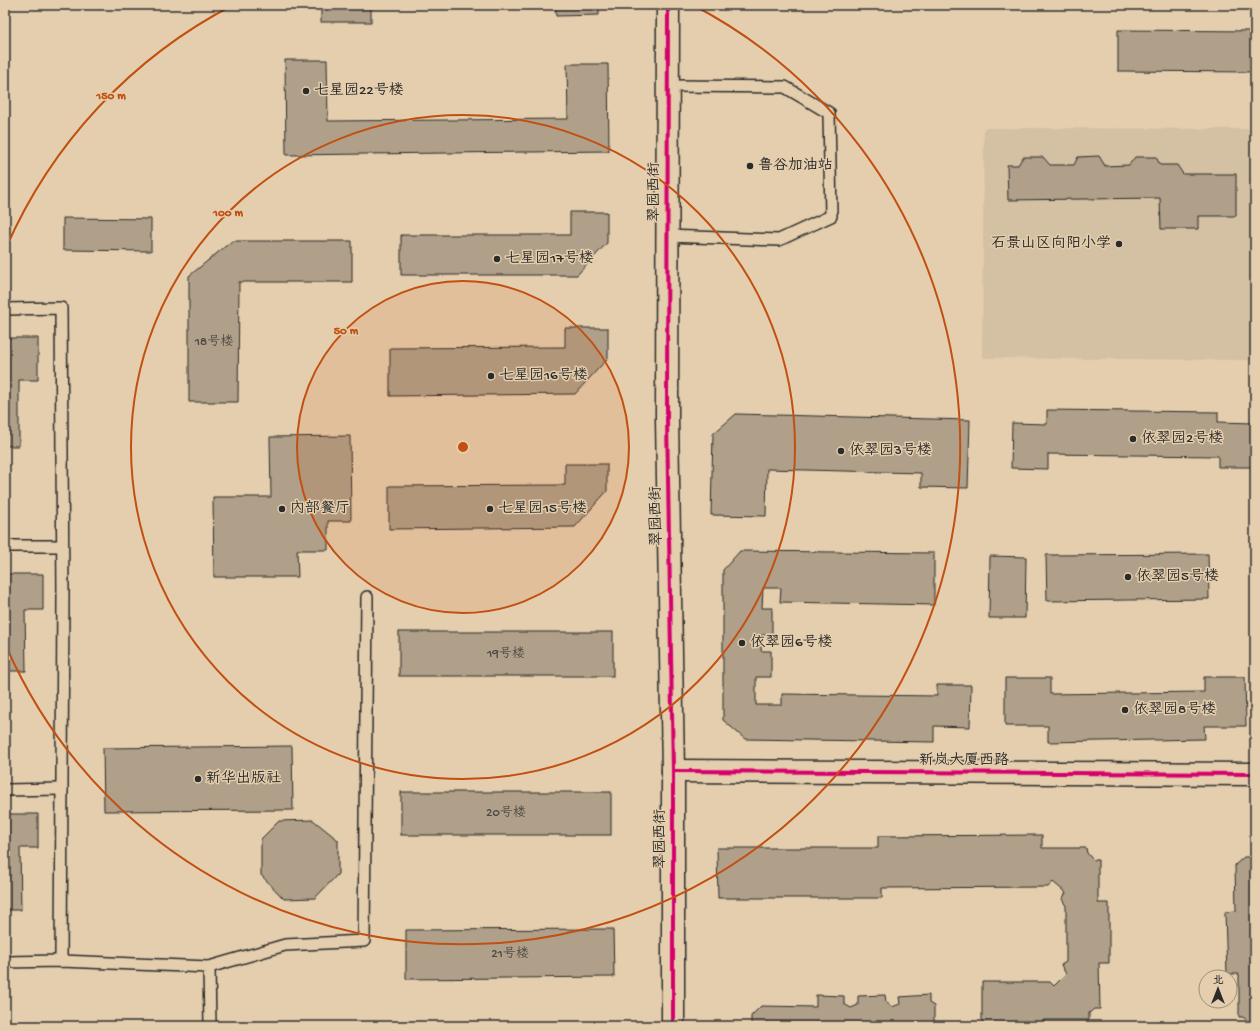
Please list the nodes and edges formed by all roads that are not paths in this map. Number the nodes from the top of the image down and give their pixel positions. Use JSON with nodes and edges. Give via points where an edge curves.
{"nodes":[{"id":1,"x":668,"y":5,"type":"edge"},
{"id":2,"x":668,"y":86,"type":"junction"},
{"id":3,"x":667,"y":236,"type":"junction"},
{"id":4,"x":5,"y":309,"type":"edge"},
{"id":5,"x":5,"y":546,"type":"edge"},
{"id":6,"x":62,"y":546,"type":"junction"},
{"id":7,"x":367,"y":597,"type":"dead end"},
{"id":8,"x":673,"y":771,"type":"junction"},
{"id":9,"x":1255,"y":774,"type":"edge"},
{"id":10,"x":62,"y":789,"type":"junction"},
{"id":11,"x":5,"y":790,"type":"edge"},
{"id":12,"x":60,"y":961,"type":"junction"},
{"id":13,"x":5,"y":962,"type":"edge"},
{"id":14,"x":209,"y":966,"type":"junction"},
{"id":15,"x":210,"y":1026,"type":"edge"},
{"id":16,"x":673,"y":1026,"type":"edge"}],
"edges":[{"from":1,"to":2,"type":"street","name":"翠园西街"},
{"from":2,"to":3,"type":"street","name":"翠园西街"},
{"from":2,"to":3,"type":"lane","via":[[785,87],[829,113],[831,216],[779,240]]},
{"from":3,"to":8,"type":"street","name":"翠园西街","via":[[667,419]]},
{"from":4,"to":6,"type":"lane","via":[[60,308]]},
{"from":5,"to":6,"type":"lane"},
{"from":6,"to":10,"type":"lane"},
{"from":7,"to":14,"type":"lane","via":[[364,941],[285,945]]},
{"from":8,"to":9,"type":"street","name":"新岚大厦西路"},
{"from":8,"to":16,"type":"street","name":"翠园西街"},
{"from":10,"to":11,"type":"lane"},
{"from":10,"to":12,"type":"lane"},
{"from":12,"to":13,"type":"lane"},
{"from":12,"to":14,"type":"lane"},
{"from":14,"to":15,"type":"lane"}]}
